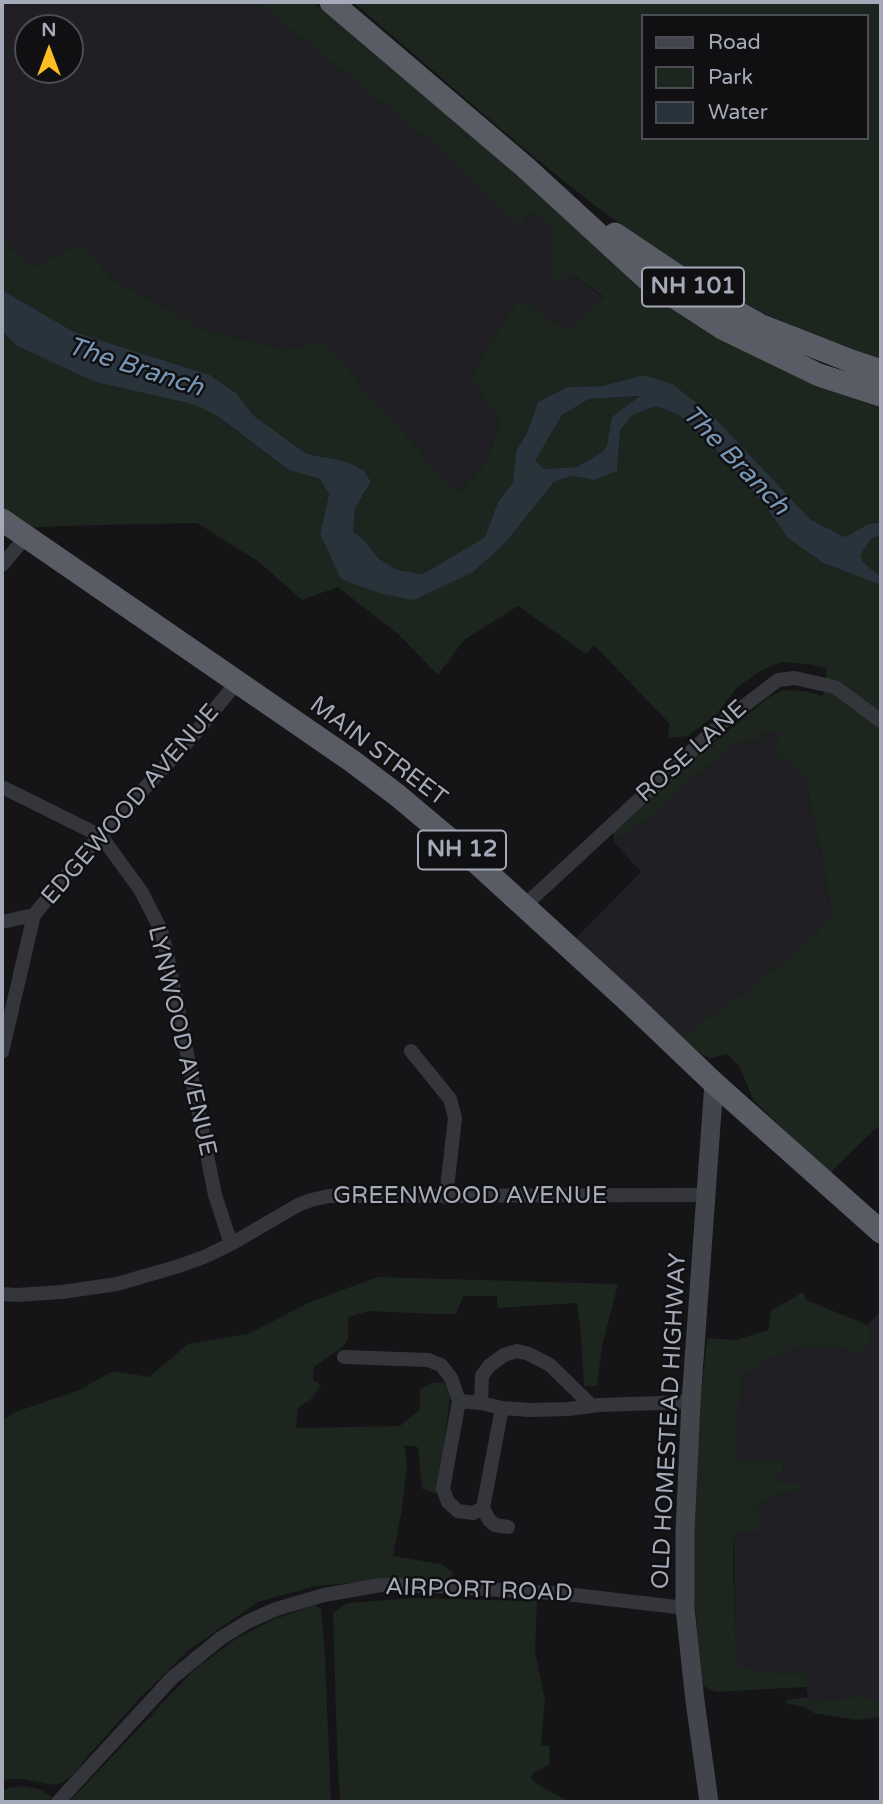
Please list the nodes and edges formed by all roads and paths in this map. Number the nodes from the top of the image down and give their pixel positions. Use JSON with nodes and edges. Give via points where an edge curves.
{"nodes":[{"id":1,"x":331,"y":2,"type":"edge"},
{"id":2,"x":525,"y":166,"type":"junction"},
{"id":3,"x":881,"y":371,"type":"edge"},
{"id":4,"x":881,"y":395,"type":"edge"},
{"id":5,"x":2,"y":520,"type":"edge"},
{"id":6,"x":26,"y":537,"type":"junction"},
{"id":7,"x":2,"y":565,"type":"edge"},
{"id":8,"x":237,"y":682,"type":"junction"},
{"id":9,"x":881,"y":721,"type":"edge"},
{"id":10,"x":2,"y":787,"type":"edge"},
{"id":11,"x":101,"y":836,"type":"junction"},
{"id":12,"x":524,"y":906,"type":"junction"},
{"id":13,"x":34,"y":915,"type":"junction"},
{"id":14,"x":2,"y":922,"type":"edge"},
{"id":15,"x":411,"y":1051,"type":"dead end"},
{"id":16,"x":2,"y":1052,"type":"edge"},
{"id":17,"x":714,"y":1083,"type":"junction"},
{"id":18,"x":706,"y":1195,"type":"junction"},
{"id":19,"x":446,"y":1197,"type":"junction"},
{"id":20,"x":881,"y":1232,"type":"edge"},
{"id":21,"x":230,"y":1244,"type":"junction"},
{"id":22,"x":2,"y":1294,"type":"edge"},
{"id":23,"x":344,"y":1357,"type":"dead end"},
{"id":24,"x":459,"y":1401,"type":"junction"},
{"id":25,"x":691,"y":1402,"type":"junction"},
{"id":26,"x":481,"y":1403,"type":"junction"},
{"id":27,"x":592,"y":1406,"type":"junction"},
{"id":28,"x":502,"y":1408,"type":"junction"},
{"id":29,"x":483,"y":1508,"type":"junction"},
{"id":30,"x":508,"y":1527,"type":"dead end"},
{"id":31,"x":685,"y":1608,"type":"junction"},
{"id":32,"x":58,"y":1802,"type":"edge"},
{"id":33,"x":709,"y":1802,"type":"edge"}],
"edges":[{"from":1,"to":2,"type":"highway","number":"NH 101"},
{"from":2,"to":3,"type":"highway","number":"NH 101","via":[[706,295],[762,326]]},
{"from":2,"to":4,"type":"highway","number":"NH 101","via":[[647,279],[724,329],[819,375]]},
{"from":5,"to":6,"type":"highway","name":"MAIN STREET","number":"NH 12"},
{"from":6,"to":7,"type":"street"},
{"from":6,"to":8,"type":"highway","name":"MAIN STREET","number":"NH 12"},
{"from":8,"to":11,"type":"street","name":"EDGEWOOD AVENUE"},
{"from":8,"to":12,"type":"highway","name":"MAIN STREET","number":"NH 12","via":[[397,795]]},
{"from":9,"to":12,"type":"street","name":"ROSE LANE","via":[[835,687],[794,678],[778,680],[723,722]]},
{"from":10,"to":11,"type":"street","name":"LYNWOOD AVENUE"},
{"from":11,"to":13,"type":"street","name":"EDGEWOOD AVENUE"},
{"from":11,"to":21,"type":"street","name":"LYNWOOD AVENUE","via":[[141,891],[161,930],[215,1195]]},
{"from":12,"to":17,"type":"highway","name":"MAIN STREET","number":"NH 12"},
{"from":13,"to":14,"type":"street"},
{"from":13,"to":16,"type":"street","name":"EDGEWOOD AVENUE"},
{"from":15,"to":19,"type":"street","via":[[450,1099],[455,1118]]},
{"from":17,"to":18,"type":"main road","name":"OLD HOMESTEAD HIGHWAY"},
{"from":17,"to":20,"type":"highway","name":"MAIN STREET","number":"NH 12"},
{"from":18,"to":19,"type":"street","name":"GREENWOOD AVENUE"},
{"from":18,"to":25,"type":"main road","name":"OLD HOMESTEAD HIGHWAY"},
{"from":19,"to":21,"type":"street","name":"GREENWOOD AVENUE","via":[[329,1196],[298,1205]]},
{"from":21,"to":22,"type":"street","name":"GREENWOOD AVENUE","via":[[179,1266],[117,1284]]},
{"from":23,"to":24,"type":"street","via":[[428,1360],[441,1365],[451,1378]]},
{"from":24,"to":26,"type":"street"},
{"from":24,"to":29,"type":"street","via":[[443,1489],[458,1511],[473,1513]]},
{"from":25,"to":27,"type":"street"},
{"from":25,"to":31,"type":"main road","name":"OLD HOMESTEAD HIGHWAY"},
{"from":26,"to":27,"type":"street","via":[[482,1376],[504,1355],[517,1351],[550,1365]]},
{"from":26,"to":28,"type":"street"},
{"from":27,"to":28,"type":"street"},
{"from":28,"to":29,"type":"street"},
{"from":29,"to":30,"type":"street","via":[[495,1525]]},
{"from":31,"to":32,"type":"street","name":"AIRPORT ROAD","via":[[566,1594],[381,1585],[276,1609],[221,1638],[172,1678]]},
{"from":31,"to":33,"type":"main road","name":"OLD HOMESTEAD HIGHWAY"}]}
